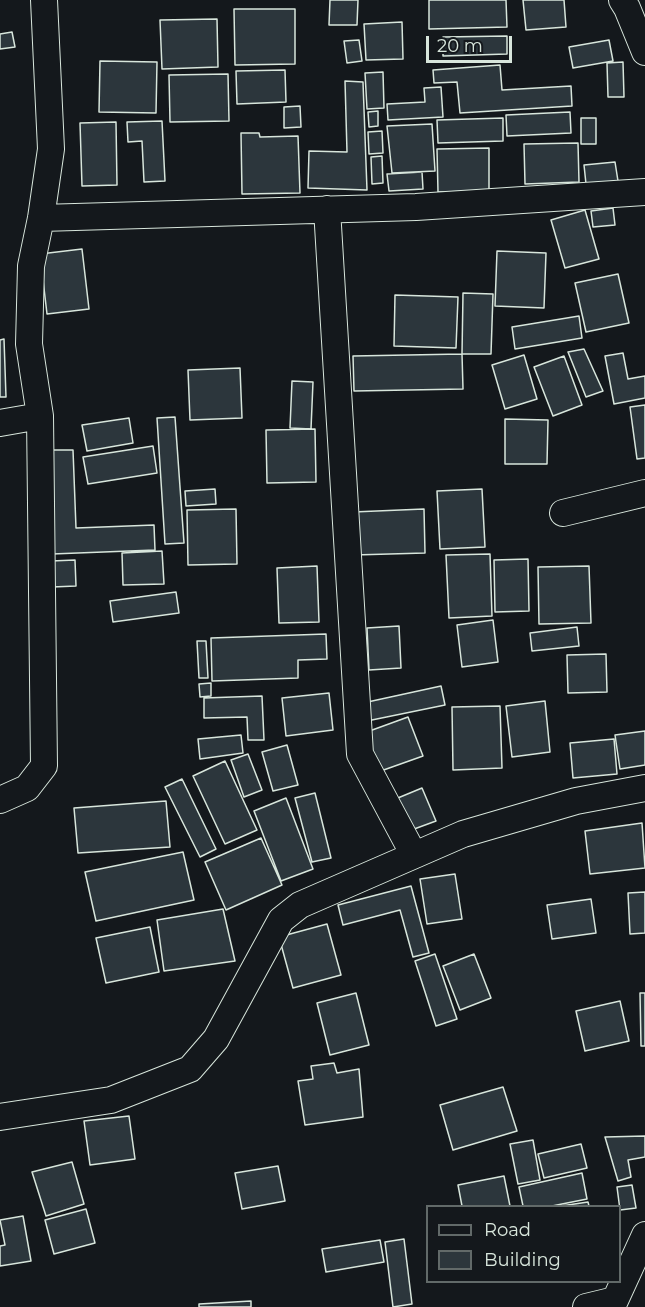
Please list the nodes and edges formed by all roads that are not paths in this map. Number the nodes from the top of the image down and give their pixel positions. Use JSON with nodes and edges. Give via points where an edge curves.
{"nodes":[{"id":1,"x":44,"y":0,"type":"edge"},
{"id":2,"x":622,"y":0,"type":"edge"},
{"id":3,"x":645,"y":52,"type":"edge"},
{"id":4,"x":645,"y":192,"type":"edge"},
{"id":5,"x":327,"y":209,"type":"junction"},
{"id":6,"x":41,"y":218,"type":"junction"},
{"id":7,"x":40,"y":416,"type":"junction"},
{"id":8,"x":0,"y":423,"type":"edge"},
{"id":9,"x":645,"y":493,"type":"edge"},
{"id":10,"x":563,"y":513,"type":"dead end"},
{"id":11,"x":645,"y":788,"type":"edge"},
{"id":12,"x":0,"y":800,"type":"edge"},
{"id":13,"x":414,"y":855,"type":"junction"},
{"id":14,"x":0,"y":1117,"type":"edge"},
{"id":15,"x":645,"y":1235,"type":"edge"},
{"id":16,"x":614,"y":1303,"type":"edge"},
{"id":17,"x":586,"y":1307,"type":"edge"}],
"edges":[{"from":1,"to":6,"type":"street","via":[[51,149]]},
{"from":2,"to":3,"type":"street"},
{"from":4,"to":5,"type":"street"},
{"from":5,"to":6,"type":"street"},
{"from":5,"to":13,"type":"street","via":[[360,754]]},
{"from":6,"to":7,"type":"street","via":[[31,266],[29,344]]},
{"from":7,"to":8,"type":"street"},
{"from":7,"to":12,"type":"street","via":[[44,766],[27,788]]},
{"from":9,"to":10,"type":"street"},
{"from":11,"to":13,"type":"street","via":[[576,801],[463,834]]},
{"from":13,"to":14,"type":"street","via":[[300,905],[281,920],[216,1039],[190,1069],[111,1100]]},
{"from":15,"to":16,"type":"street"},
{"from":16,"to":17,"type":"street"}]}
